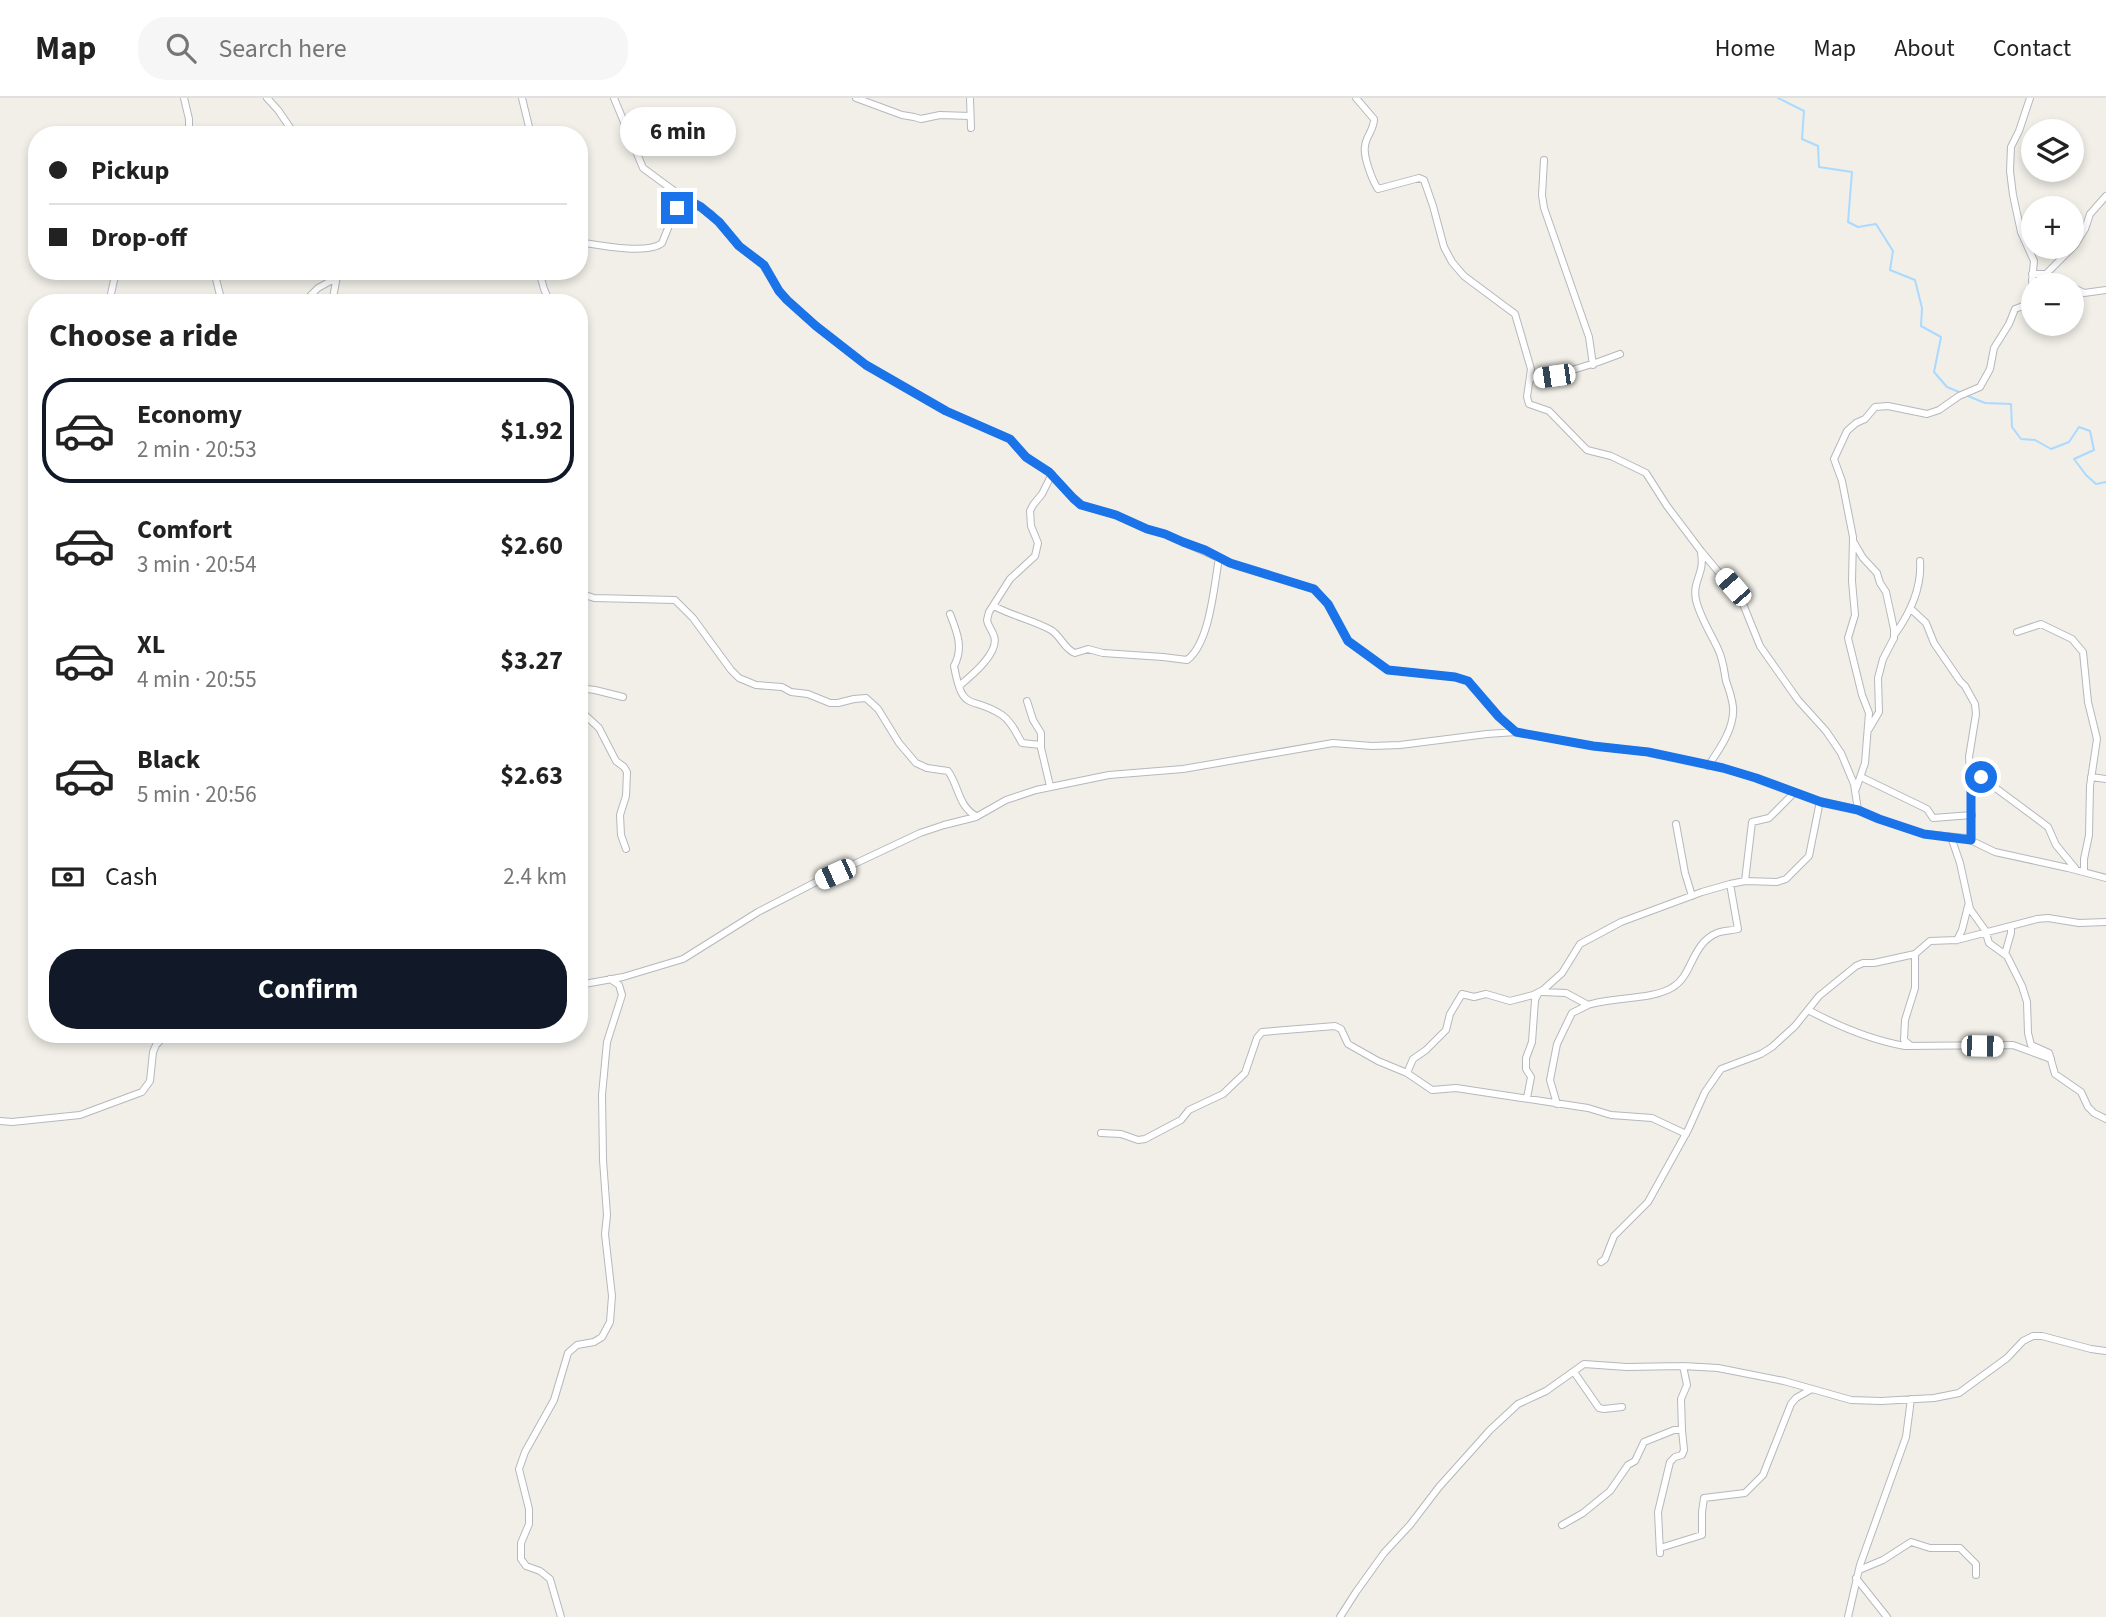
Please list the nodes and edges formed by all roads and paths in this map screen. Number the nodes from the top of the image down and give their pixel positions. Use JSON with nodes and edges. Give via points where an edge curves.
{"nodes":[{"id":1,"x":184,"y":98,"type":"edge"},
{"id":2,"x":267,"y":98,"type":"edge"},
{"id":3,"x":522,"y":98,"type":"edge"},
{"id":4,"x":614,"y":98,"type":"edge"},
{"id":5,"x":856,"y":98,"type":"edge"},
{"id":6,"x":970,"y":98,"type":"edge"},
{"id":7,"x":1356,"y":98,"type":"edge"},
{"id":8,"x":2030,"y":98,"type":"edge"},
{"id":9,"x":970,"y":116,"type":"junction"},
{"id":10,"x":189,"y":126,"type":"edge"},
{"id":11,"x":289,"y":126,"type":"edge"},
{"id":12,"x":529,"y":126,"type":"edge"},
{"id":13,"x":971,"y":128,"type":"dead end"},
{"id":14,"x":1544,"y":160,"type":"dead end"},
{"id":15,"x":681,"y":196,"type":"junction"},
{"id":16,"x":2106,"y":196,"type":"edge"},
{"id":17,"x":588,"y":243,"type":"edge"},
{"id":18,"x":2032,"y":273,"type":"edge"},
{"id":19,"x":2047,"y":273,"type":"edge"},
{"id":20,"x":330,"y":280,"type":"edge"},
{"id":21,"x":2106,"y":290,"type":"edge"},
{"id":22,"x":2084,"y":293,"type":"edge"},
{"id":23,"x":312,"y":294,"type":"edge"},
{"id":24,"x":2021,"y":307,"type":"edge"},
{"id":25,"x":1620,"y":354,"type":"dead end"},
{"id":26,"x":1592,"y":365,"type":"junction"},
{"id":27,"x":1530,"y":379,"type":"junction"},
{"id":28,"x":1052,"y":474,"type":"junction"},
{"id":29,"x":1853,"y":541,"type":"junction"},
{"id":30,"x":1701,"y":551,"type":"junction"},
{"id":31,"x":1219,"y":558,"type":"junction"},
{"id":32,"x":1920,"y":561,"type":"dead end"},
{"id":33,"x":588,"y":596,"type":"edge"},
{"id":34,"x":994,"y":606,"type":"junction"},
{"id":35,"x":1911,"y":609,"type":"junction"},
{"id":36,"x":950,"y":614,"type":"dead end"},
{"id":37,"x":2017,"y":632,"type":"dead end"},
{"id":38,"x":1895,"y":635,"type":"junction"},
{"id":39,"x":959,"y":686,"type":"junction"},
{"id":40,"x":588,"y":689,"type":"edge"},
{"id":41,"x":623,"y":697,"type":"dead end"},
{"id":42,"x":1027,"y":701,"type":"dead end"},
{"id":43,"x":588,"y":718,"type":"edge"},
{"id":44,"x":1868,"y":730,"type":"junction"},
{"id":45,"x":1516,"y":732,"type":"junction"},
{"id":46,"x":1041,"y":745,"type":"junction"},
{"id":47,"x":1707,"y":765,"type":"junction"},
{"id":48,"x":1861,"y":777,"type":"junction"},
{"id":49,"x":1981,"y":777,"type":"junction"},
{"id":50,"x":2091,"y":777,"type":"junction"},
{"id":51,"x":2106,"y":779,"type":"edge"},
{"id":52,"x":1050,"y":786,"type":"junction"},
{"id":53,"x":1856,"y":790,"type":"junction"},
{"id":54,"x":1794,"y":793,"type":"junction"},
{"id":55,"x":1821,"y":802,"type":"junction"},
{"id":56,"x":1858,"y":810,"type":"junction"},
{"id":57,"x":1972,"y":815,"type":"junction"},
{"id":58,"x":976,"y":817,"type":"junction"},
{"id":59,"x":1676,"y":824,"type":"dead end"},
{"id":60,"x":1951,"y":838,"type":"junction"},
{"id":61,"x":1971,"y":840,"type":"junction"},
{"id":62,"x":626,"y":849,"type":"dead end"},
{"id":63,"x":2077,"y":870,"type":"junction"},
{"id":64,"x":2084,"y":872,"type":"junction"},
{"id":65,"x":2106,"y":878,"type":"edge"},
{"id":66,"x":1745,"y":881,"type":"junction"},
{"id":67,"x":1730,"y":884,"type":"junction"},
{"id":68,"x":1692,"y":896,"type":"junction"},
{"id":69,"x":1968,"y":903,"type":"junction"},
{"id":70,"x":2106,"y":922,"type":"edge"},
{"id":71,"x":2011,"y":928,"type":"junction"},
{"id":72,"x":1986,"y":933,"type":"junction"},
{"id":73,"x":1957,"y":940,"type":"junction"},
{"id":74,"x":1915,"y":954,"type":"junction"},
{"id":75,"x":2005,"y":954,"type":"junction"},
{"id":76,"x":610,"y":979,"type":"junction"},
{"id":77,"x":588,"y":983,"type":"edge"},
{"id":78,"x":1540,"y":992,"type":"junction"},
{"id":79,"x":1588,"y":1005,"type":"junction"},
{"id":80,"x":1808,"y":1010,"type":"junction"},
{"id":81,"x":158,"y":1043,"type":"edge"},
{"id":82,"x":1910,"y":1045,"type":"junction"},
{"id":83,"x":2051,"y":1059,"type":"junction"},
{"id":84,"x":1407,"y":1073,"type":"junction"},
{"id":85,"x":1527,"y":1098,"type":"junction"},
{"id":86,"x":1557,"y":1104,"type":"junction"},
{"id":87,"x":2106,"y":1119,"type":"edge"},
{"id":88,"x":0,"y":1121,"type":"edge"},
{"id":89,"x":1101,"y":1133,"type":"dead end"},
{"id":90,"x":1686,"y":1134,"type":"junction"},
{"id":91,"x":1601,"y":1262,"type":"dead end"},
{"id":92,"x":2106,"y":1351,"type":"edge"},
{"id":93,"x":1683,"y":1366,"type":"junction"},
{"id":94,"x":1574,"y":1371,"type":"junction"},
{"id":95,"x":1810,"y":1390,"type":"junction"},
{"id":96,"x":1911,"y":1399,"type":"junction"},
{"id":97,"x":1622,"y":1407,"type":"dead end"},
{"id":98,"x":1682,"y":1430,"type":"junction"},
{"id":99,"x":1562,"y":1525,"type":"dead end"},
{"id":100,"x":1859,"y":1570,"type":"junction"},
{"id":101,"x":1976,"y":1575,"type":"dead end"},
{"id":102,"x":1856,"y":1578,"type":"junction"},
{"id":103,"x":561,"y":1617,"type":"edge"},
{"id":104,"x":1340,"y":1617,"type":"edge"},
{"id":105,"x":1847,"y":1617,"type":"edge"},
{"id":106,"x":1887,"y":1617,"type":"edge"}],
"edges":[{"from":1,"to":10,"type":"street"},
{"from":2,"to":11,"type":"street"},
{"from":3,"to":12,"type":"street"},
{"from":4,"to":15,"type":"street","via":[[640,165]]},
{"from":5,"to":9,"type":"street","via":[[914,117]]},
{"from":6,"to":9,"type":"street"},
{"from":7,"to":27,"type":"street","via":[[1374,119],[1365,148],[1376,187],[1424,180],[1452,262],[1515,313]]},
{"from":8,"to":18,"type":"street","via":[[2011,147],[2010,171],[2021,232],[2034,261]]},
{"from":9,"to":13,"type":"street"},
{"from":14,"to":26,"type":"street","via":[[1544,208],[1588,337]]},
{"from":15,"to":17,"type":"street","via":[[658,247]]},
{"from":15,"to":28,"type":"street","via":[[719,222],[739,246],[764,265],[787,300],[866,365],[946,411],[1010,439],[1026,457]]},
{"from":16,"to":19,"type":"street","via":[[2090,214],[2075,245]]},
{"from":20,"to":23,"type":"street"},
{"from":21,"to":22,"type":"street"},
{"from":24,"to":29,"type":"street","via":[[2015,309],[1994,348],[1980,387],[1927,414],[1875,407],[1847,431],[1834,459]]},
{"from":25,"to":26,"type":"street"},
{"from":26,"to":27,"type":"street"},
{"from":27,"to":30,"type":"street","via":[[1529,404],[1549,411],[1587,450],[1646,473]]},
{"from":28,"to":31,"type":"street","via":[[1081,505]]},
{"from":28,"to":34,"type":"street","via":[[1030,511],[1038,543],[1035,556],[1010,579]]},
{"from":29,"to":38,"type":"street","via":[[1886,592]]},
{"from":29,"to":44,"type":"street","via":[[1855,615],[1848,638],[1869,711]]},
{"from":30,"to":47,"type":"street","via":[[1703,567],[1695,583],[1696,603],[1721,656],[1733,708],[1726,737]]},
{"from":30,"to":53,"type":"street","via":[[1741,599],[1760,646],[1833,741]]},
{"from":31,"to":34,"type":"street","via":[[1204,634],[1187,660],[1088,649],[1074,653],[1052,631]]},
{"from":31,"to":45,"type":"street","via":[[1314,589],[1328,604],[1348,641],[1381,666],[1468,681]]},
{"from":32,"to":35,"type":"street"},
{"from":33,"to":58,"type":"street","via":[[675,600],[745,681],[835,704],[868,699],[916,763],[948,771],[961,802]]},
{"from":34,"to":39,"type":"street","via":[[986,620],[994,636],[992,650]]},
{"from":35,"to":38,"type":"street"},
{"from":35,"to":49,"type":"street","via":[[1924,620],[1934,643],[1972,698],[1976,714],[1969,763]]},
{"from":36,"to":39,"type":"street","via":[[959,643],[954,666]]},
{"from":37,"to":50,"type":"street","via":[[2041,624],[2066,635],[2082,649],[2096,733]]},
{"from":38,"to":44,"type":"street","via":[[1878,678],[1879,712]]},
{"from":39,"to":46,"type":"street","via":[[966,700],[1006,719],[1022,743]]},
{"from":40,"to":41,"type":"street"},
{"from":42,"to":46,"type":"street","via":[[1041,733]]},
{"from":43,"to":62,"type":"street","via":[[627,772],[620,815]]},
{"from":44,"to":48,"type":"street"},
{"from":45,"to":47,"type":"street"},
{"from":45,"to":52,"type":"street","via":[[1400,745],[1333,743]]},
{"from":46,"to":52,"type":"street"},
{"from":47,"to":54,"type":"street"},
{"from":48,"to":53,"type":"street"},
{"from":48,"to":57,"type":"street","via":[[1927,809],[1933,818]]},
{"from":49,"to":57,"type":"street","via":[[1971,782]]},
{"from":49,"to":63,"type":"street","via":[[2048,827]]},
{"from":50,"to":51,"type":"street"},
{"from":50,"to":64,"type":"street"},
{"from":52,"to":58,"type":"street","via":[[1006,800]]},
{"from":53,"to":56,"type":"street"},
{"from":54,"to":55,"type":"street"},
{"from":54,"to":66,"type":"street","via":[[1769,818],[1752,822]]},
{"from":55,"to":56,"type":"street"},
{"from":55,"to":66,"type":"street","via":[[1805,861],[1783,880]]},
{"from":56,"to":60,"type":"street","via":[[1924,834]]},
{"from":57,"to":61,"type":"street"},
{"from":58,"to":76,"type":"street","via":[[932,828],[816,882],[683,958]]},
{"from":59,"to":68,"type":"street"},
{"from":60,"to":61,"type":"street"},
{"from":60,"to":69,"type":"street"},
{"from":61,"to":63,"type":"street","via":[[1995,852]]},
{"from":63,"to":64,"type":"street"},
{"from":64,"to":65,"type":"street"},
{"from":66,"to":67,"type":"street"},
{"from":67,"to":68,"type":"street"},
{"from":67,"to":79,"type":"street","via":[[1738,929],[1717,933],[1702,943],[1675,986]]},
{"from":68,"to":78,"type":"street","via":[[1621,922],[1580,944],[1566,970]]},
{"from":69,"to":72,"type":"street"},
{"from":69,"to":73,"type":"street"},
{"from":70,"to":71,"type":"street","via":[[2043,918]]},
{"from":71,"to":72,"type":"street"},
{"from":71,"to":75,"type":"street"},
{"from":72,"to":73,"type":"street"},
{"from":72,"to":75,"type":"street","via":[[1989,943]]},
{"from":73,"to":74,"type":"street","via":[[1928,942]]},
{"from":74,"to":80,"type":"street","via":[[1858,965]]},
{"from":74,"to":82,"type":"street","via":[[1915,988],[1904,1028],[1904,1040]]},
{"from":75,"to":83,"type":"street","via":[[2026,998],[2029,1042],[2049,1053]]},
{"from":76,"to":77,"type":"street"},
{"from":76,"to":103,"type":"street","via":[[620,985],[622,995],[607,1042],[603,1095],[610,1322],[602,1337],[568,1353],[554,1400],[519,1469],[529,1509],[520,1559],[550,1578]]},
{"from":78,"to":79,"type":"street","via":[[1566,993]]},
{"from":78,"to":84,"type":"street","via":[[1510,1001],[1462,994],[1446,1030],[1413,1059]]},
{"from":78,"to":85,"type":"street","via":[[1526,1058],[1531,1077]]},
{"from":79,"to":86,"type":"street","via":[[1572,1013],[1557,1044],[1550,1080]]},
{"from":80,"to":82,"type":"street","via":[[1878,1041]]},
{"from":80,"to":90,"type":"street","via":[[1767,1051],[1721,1069]]},
{"from":81,"to":88,"type":"street","via":[[150,1081],[142,1092],[80,1115]]},
{"from":82,"to":83,"type":"street","via":[[2013,1045]]},
{"from":83,"to":87,"type":"street","via":[[2055,1074],[2081,1092],[2088,1107]]},
{"from":84,"to":85,"type":"street","via":[[1432,1090],[1456,1088]]},
{"from":84,"to":89,"type":"street","via":[[1348,1044],[1337,1026],[1264,1031],[1245,1073],[1223,1094],[1145,1139]]},
{"from":85,"to":86,"type":"street"},
{"from":86,"to":90,"type":"street","via":[[1652,1118]]},
{"from":90,"to":91,"type":"street","via":[[1648,1202],[1616,1233]]},
{"from":92,"to":96,"type":"street","via":[[2033,1336],[1959,1393]]},
{"from":93,"to":94,"type":"street","via":[[1591,1363]]},
{"from":93,"to":95,"type":"street","via":[[1742,1372]]},
{"from":93,"to":98,"type":"street","via":[[1687,1382],[1681,1399]]},
{"from":94,"to":97,"type":"street","via":[[1599,1408]]},
{"from":94,"to":104,"type":"street","via":[[1518,1404],[1490,1430],[1384,1553]]},
{"from":95,"to":96,"type":"street","via":[[1851,1400]]},
{"from":95,"to":98,"type":"street","via":[[1791,1404],[1763,1475],[1743,1493],[1704,1498],[1702,1535],[1660,1550],[1658,1512],[1670,1462],[1684,1451]]},
{"from":96,"to":100,"type":"street","via":[[1906,1437]]},
{"from":98,"to":99,"type":"street","via":[[1644,1442],[1610,1491]]},
{"from":100,"to":101,"type":"street","via":[[1915,1542],[1930,1548],[1960,1548],[1976,1564]]},
{"from":100,"to":102,"type":"street"},
{"from":102,"to":105,"type":"street"},
{"from":102,"to":106,"type":"street"}]}
